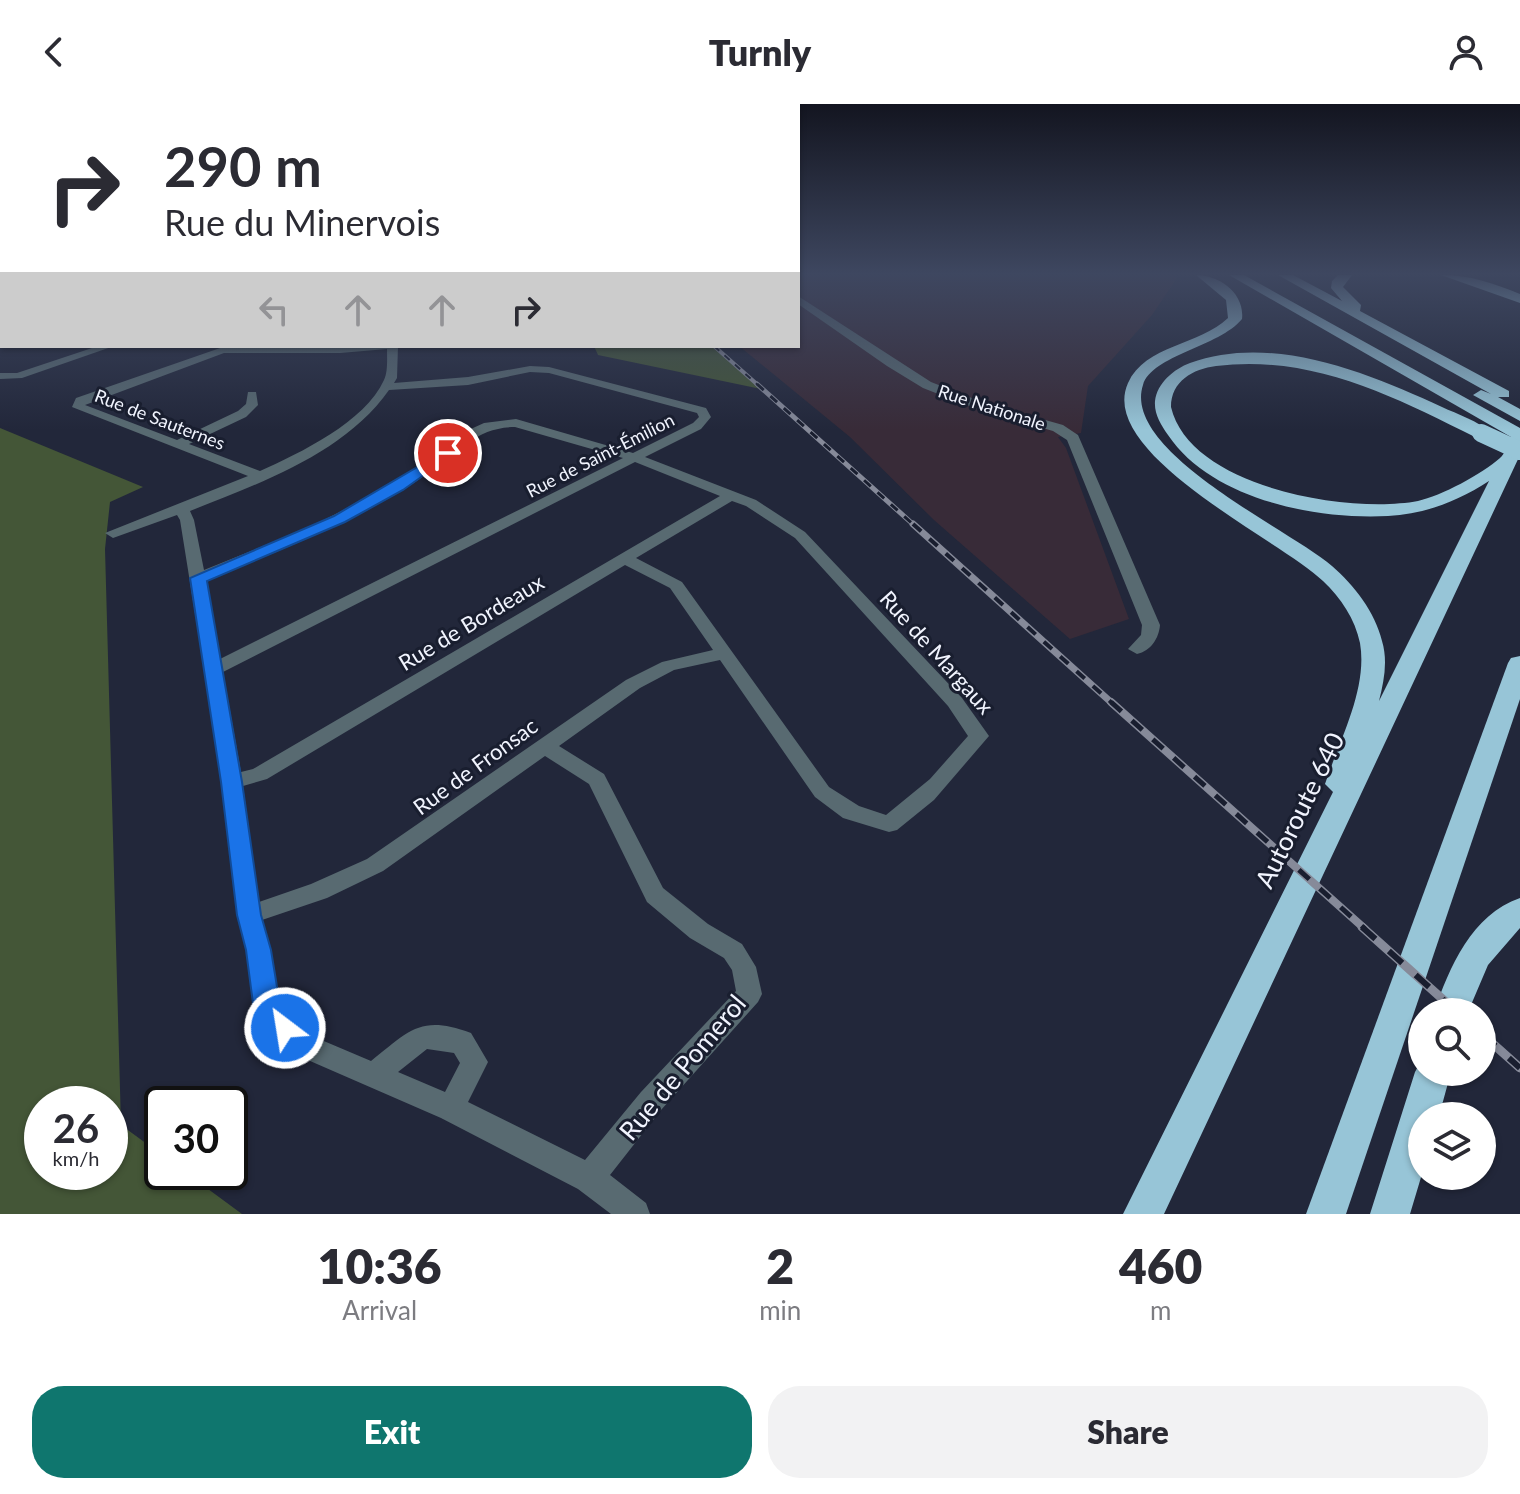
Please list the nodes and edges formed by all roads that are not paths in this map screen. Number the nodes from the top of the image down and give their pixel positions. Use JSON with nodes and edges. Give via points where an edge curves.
{"nodes":[{"id":1,"x":840,"y":327,"type":"edge"},
{"id":2,"x":1226,"y":327,"type":"edge"},
{"id":3,"x":1321,"y":327,"type":"edge"},
{"id":4,"x":1333,"y":327,"type":"edge"},
{"id":5,"x":1349,"y":327,"type":"edge"},
{"id":6,"x":1378,"y":327,"type":"edge"},
{"id":7,"x":1382,"y":327,"type":"edge"},
{"id":8,"x":1390,"y":333,"type":"junction"},
{"id":9,"x":103,"y":348,"type":"edge"},
{"id":10,"x":368,"y":348,"type":"edge"},
{"id":11,"x":395,"y":348,"type":"edge"},
{"id":12,"x":0,"y":376,"type":"edge"},
{"id":13,"x":387,"y":387,"type":"junction"},
{"id":14,"x":252,"y":395,"type":"dead end"},
{"id":15,"x":1497,"y":414,"type":"edge"},
{"id":16,"x":1520,"y":416,"type":"edge"},
{"id":17,"x":1520,"y":436,"type":"edge"},
{"id":18,"x":177,"y":445,"type":"junction"},
{"id":19,"x":1514,"y":456,"type":"edge"},
{"id":20,"x":633,"y":457,"type":"junction"},
{"id":21,"x":260,"y":476,"type":"junction"},
{"id":22,"x":730,"y":496,"type":"junction"},
{"id":23,"x":181,"y":508,"type":"junction"},
{"id":24,"x":113,"y":533,"type":"dead end"},
{"id":25,"x":625,"y":559,"type":"junction"},
{"id":26,"x":198,"y":578,"type":"junction"},
{"id":27,"x":1137,"y":649,"type":"dead end"},
{"id":28,"x":726,"y":653,"type":"junction"},
{"id":29,"x":1520,"y":663,"type":"edge"},
{"id":30,"x":214,"y":669,"type":"junction"},
{"id":31,"x":544,"y":746,"type":"junction"},
{"id":32,"x":232,"y":782,"type":"junction"},
{"id":33,"x":1318,"y":855,"type":"junction"},
{"id":34,"x":1520,"y":911,"type":"edge"},
{"id":35,"x":249,"y":915,"type":"junction"},
{"id":36,"x":1456,"y":998,"type":"edge"},
{"id":37,"x":374,"y":1075,"type":"junction"},
{"id":38,"x":1429,"y":1086,"type":"edge"},
{"id":39,"x":451,"y":1108,"type":"junction"},
{"id":40,"x":589,"y":1178,"type":"junction"},
{"id":41,"x":635,"y":1214,"type":"edge"},
{"id":42,"x":1143,"y":1214,"type":"edge"},
{"id":43,"x":1326,"y":1214,"type":"edge"},
{"id":44,"x":1390,"y":1214,"type":"edge"}],
"edges":[{"from":1,"to":27,"type":"street","name":"Rue Nationale","via":[[921,381],[978,405],[1058,428],[1073,438],[1151,625],[1150,636]]},
{"from":2,"to":33,"type":"highway","via":[[1147,369],[1131,394],[1132,415],[1142,435],[1166,460],[1330,575],[1365,627],[1373,671]]},
{"from":3,"to":15,"type":"highway"},
{"from":4,"to":15,"type":"highway"},
{"from":5,"to":15,"type":"highway"},
{"from":6,"to":8,"type":"highway"},
{"from":7,"to":8,"type":"highway"},
{"from":8,"to":15,"type":"highway"},
{"from":9,"to":12,"type":"street","via":[[18,376]]},
{"from":10,"to":18,"type":"street","name":"Rue de Sauternes","via":[[223,350],[80,401],[78,407]]},
{"from":11,"to":13,"type":"street"},
{"from":13,"to":20,"type":"street","name":"Rue de Saint-Émilion","via":[[549,370],[702,411],[705,417],[697,426]]},
{"from":13,"to":21,"type":"street","via":[[352,424],[311,452]]},
{"from":14,"to":18,"type":"street","via":[[252,405],[242,414]]},
{"from":15,"to":16,"type":"highway"},
{"from":15,"to":17,"type":"highway"},
{"from":15,"to":19,"type":"highway","bridge":true},
{"from":15,"to":19,"type":"highway","via":[[1287,361],[1197,365],[1173,379],[1163,405],[1177,435],[1210,466],[1257,489],[1333,508],[1380,511],[1430,504],[1451,497]]},
{"from":17,"to":19,"type":"highway","name":"Autoroute 640"},
{"from":18,"to":21,"type":"street","name":"Rue de Sauternes"},
{"from":19,"to":33,"type":"highway","name":"Autoroute 640"},
{"from":20,"to":22,"type":"street","name":"Rue de Margaux"},
{"from":20,"to":26,"type":"street","name":"Rue de Margaux","via":[[516,423],[481,425],[425,470],[339,519]]},
{"from":20,"to":30,"type":"street","name":"Rue de Saint-Émilion"},
{"from":21,"to":23,"type":"street"},
{"from":22,"to":25,"type":"street","name":"Rue de Bordeaux"},
{"from":22,"to":28,"type":"street","name":"Rue de Margaux","via":[[751,503],[800,535],[955,702],[979,736],[915,807],[889,824],[851,812],[822,792]]},
{"from":23,"to":24,"type":"street"},
{"from":23,"to":26,"type":"street"},
{"from":25,"to":28,"type":"street","name":"Rue de Margaux","via":[[676,585]]},
{"from":25,"to":32,"type":"street","name":"Rue de Bordeaux","via":[[260,774]]},
{"from":26,"to":30,"type":"street"},
{"from":28,"to":31,"type":"street","name":"Rue de Fronsac","via":[[656,672]]},
{"from":29,"to":43,"type":"highway"},
{"from":30,"to":32,"type":"street"},
{"from":31,"to":35,"type":"street","name":"Rue de Fronsac","via":[[375,865]]},
{"from":31,"to":40,"type":"street","name":"Rue de Pomerol","via":[[597,779],[655,895],[733,951],[744,967],[749,994]]},
{"from":32,"to":35,"type":"street"},
{"from":33,"to":42,"type":"highway","name":"Autoroute 640"},
{"from":34,"to":36,"type":"highway","via":[[1490,934]]},
{"from":35,"to":37,"type":"street","via":[[268,1011],[303,1045]]},
{"from":37,"to":39,"type":"street"},
{"from":37,"to":39,"type":"street","via":[[423,1036],[462,1042],[474,1062]]},
{"from":38,"to":44,"type":"highway"},
{"from":39,"to":40,"type":"street"},
{"from":40,"to":41,"type":"street"}]}
